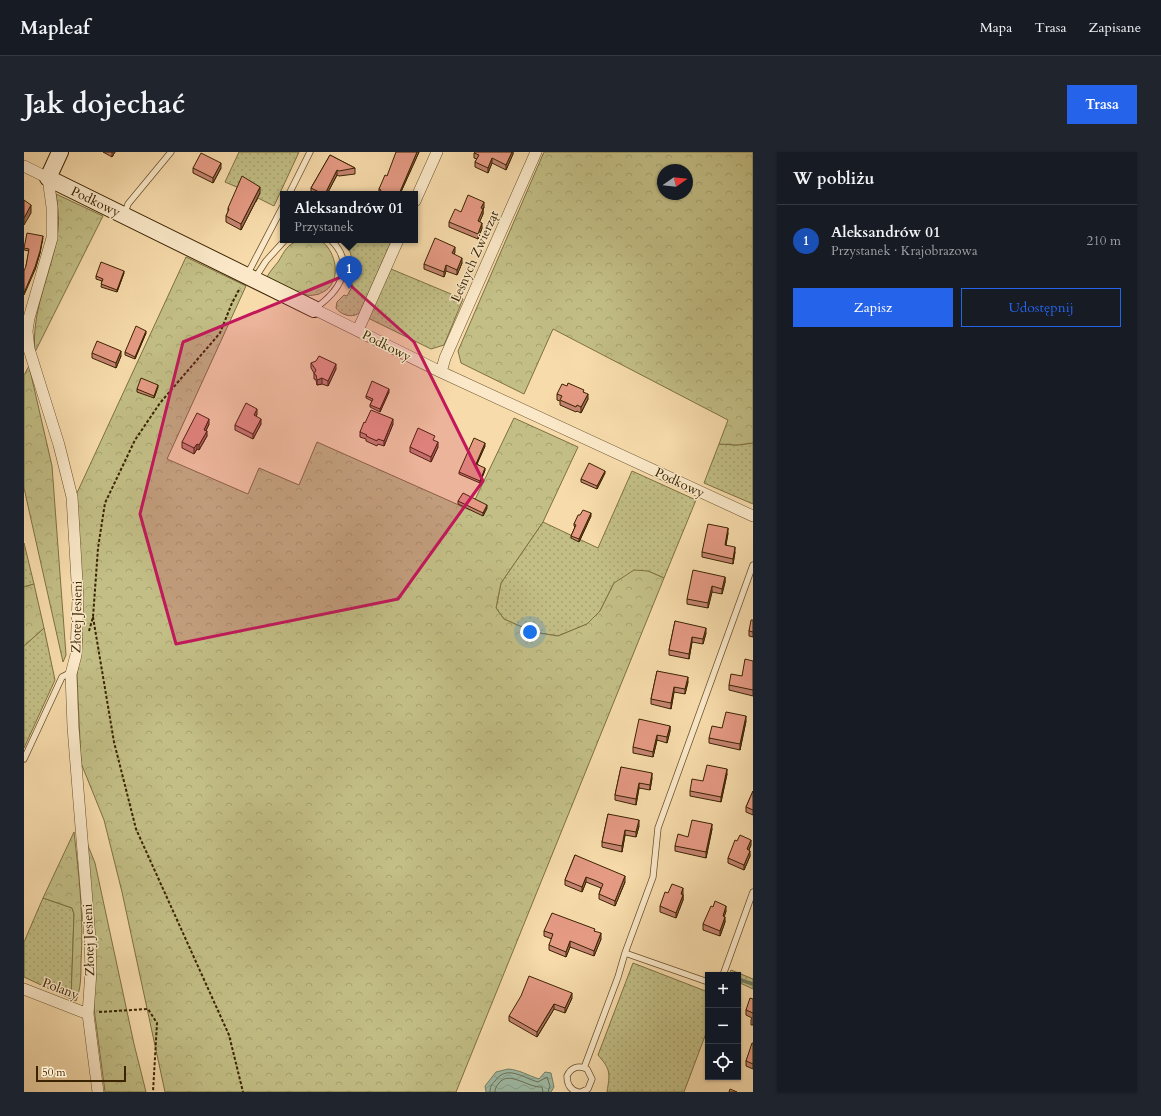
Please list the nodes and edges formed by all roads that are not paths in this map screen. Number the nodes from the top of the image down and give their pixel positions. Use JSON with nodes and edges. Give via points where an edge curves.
{"nodes":[{"id":1,"x":60,"y":152,"type":"edge"},
{"id":2,"x":171,"y":152,"type":"edge"},
{"id":3,"x":310,"y":152,"type":"edge"},
{"id":4,"x":437,"y":152,"type":"edge"},
{"id":5,"x":536,"y":152,"type":"edge"},
{"id":6,"x":24,"y":166,"type":"edge"},
{"id":7,"x":48,"y":178,"type":"junction"},
{"id":8,"x":290,"y":191,"type":"edge"},
{"id":9,"x":418,"y":194,"type":"edge"},
{"id":10,"x":280,"y":213,"type":"edge"},
{"id":11,"x":124,"y":216,"type":"junction"},
{"id":12,"x":282,"y":243,"type":"edge"},
{"id":13,"x":333,"y":243,"type":"edge"},
{"id":14,"x":397,"y":243,"type":"edge"},
{"id":15,"x":251,"y":276,"type":"junction"},
{"id":16,"x":314,"y":308,"type":"junction"},
{"id":17,"x":358,"y":330,"type":"junction"},
{"id":18,"x":27,"y":348,"type":"edge"},
{"id":19,"x":441,"y":372,"type":"junction"},
{"id":20,"x":753,"y":516,"type":"edge"},
{"id":21,"x":753,"y":565,"type":"edge"},
{"id":22,"x":71,"y":674,"type":"junction"},
{"id":23,"x":24,"y":759,"type":"edge"},
{"id":24,"x":753,"y":892,"type":"edge"},
{"id":25,"x":625,"y":953,"type":"junction"},
{"id":26,"x":724,"y":972,"type":"edge"},
{"id":27,"x":705,"y":981,"type":"edge"},
{"id":28,"x":24,"y":989,"type":"edge"},
{"id":29,"x":88,"y":1014,"type":"junction"},
{"id":30,"x":584,"y":1068,"type":"junction"},
{"id":31,"x":98,"y":1092,"type":"edge"},
{"id":32,"x":579,"y":1092,"type":"edge"}],
"edges":[{"from":1,"to":7,"type":"street"},
{"from":2,"to":11,"type":"lane","via":[[128,204]]},
{"from":3,"to":8,"type":"lane"},
{"from":4,"to":9,"type":"street"},
{"from":5,"to":19,"type":"street","name":"Leśnych Zwierząt"},
{"from":6,"to":7,"type":"street","name":"Podkowy"},
{"from":7,"to":11,"type":"street","name":"Podkowy"},
{"from":7,"to":18,"type":"street","name":"Złotej Jesieni","via":[[52,206],[52,238],[29,318]]},
{"from":10,"to":15,"type":"lane"},
{"from":11,"to":15,"type":"street","name":"Podkowy"},
{"from":12,"to":15,"type":"lane"},
{"from":13,"to":16,"type":"lane","via":[[342,258],[343,275],[336,290]]},
{"from":14,"to":17,"type":"street"},
{"from":15,"to":16,"type":"street","name":"Podkowy"},
{"from":16,"to":17,"type":"street","name":"Podkowy"},
{"from":17,"to":19,"type":"street","name":"Podkowy"},
{"from":18,"to":22,"type":"street","name":"Złotej Jesieni","via":[[59,444],[72,497],[78,598],[76,655]]},
{"from":19,"to":20,"type":"street","name":"Podkowy"},
{"from":21,"to":25,"type":"lane","via":[[658,828],[653,877]]},
{"from":22,"to":23,"type":"lane","via":[[62,677]]},
{"from":22,"to":29,"type":"street","name":"Złotej Jesieni","via":[[75,765],[90,939]]},
{"from":24,"to":26,"type":"lane"},
{"from":25,"to":27,"type":"lane"},
{"from":25,"to":30,"type":"lane"},
{"from":28,"to":29,"type":"street","name":"Polany"},
{"from":29,"to":31,"type":"street","name":"Złotej Jesieni"},
{"from":30,"to":32,"type":"lane","via":[[590,1072],[592,1082],[588,1088]]},
{"from":30,"to":32,"type":"lane","via":[[576,1067],[567,1076],[568,1085]]}]}
